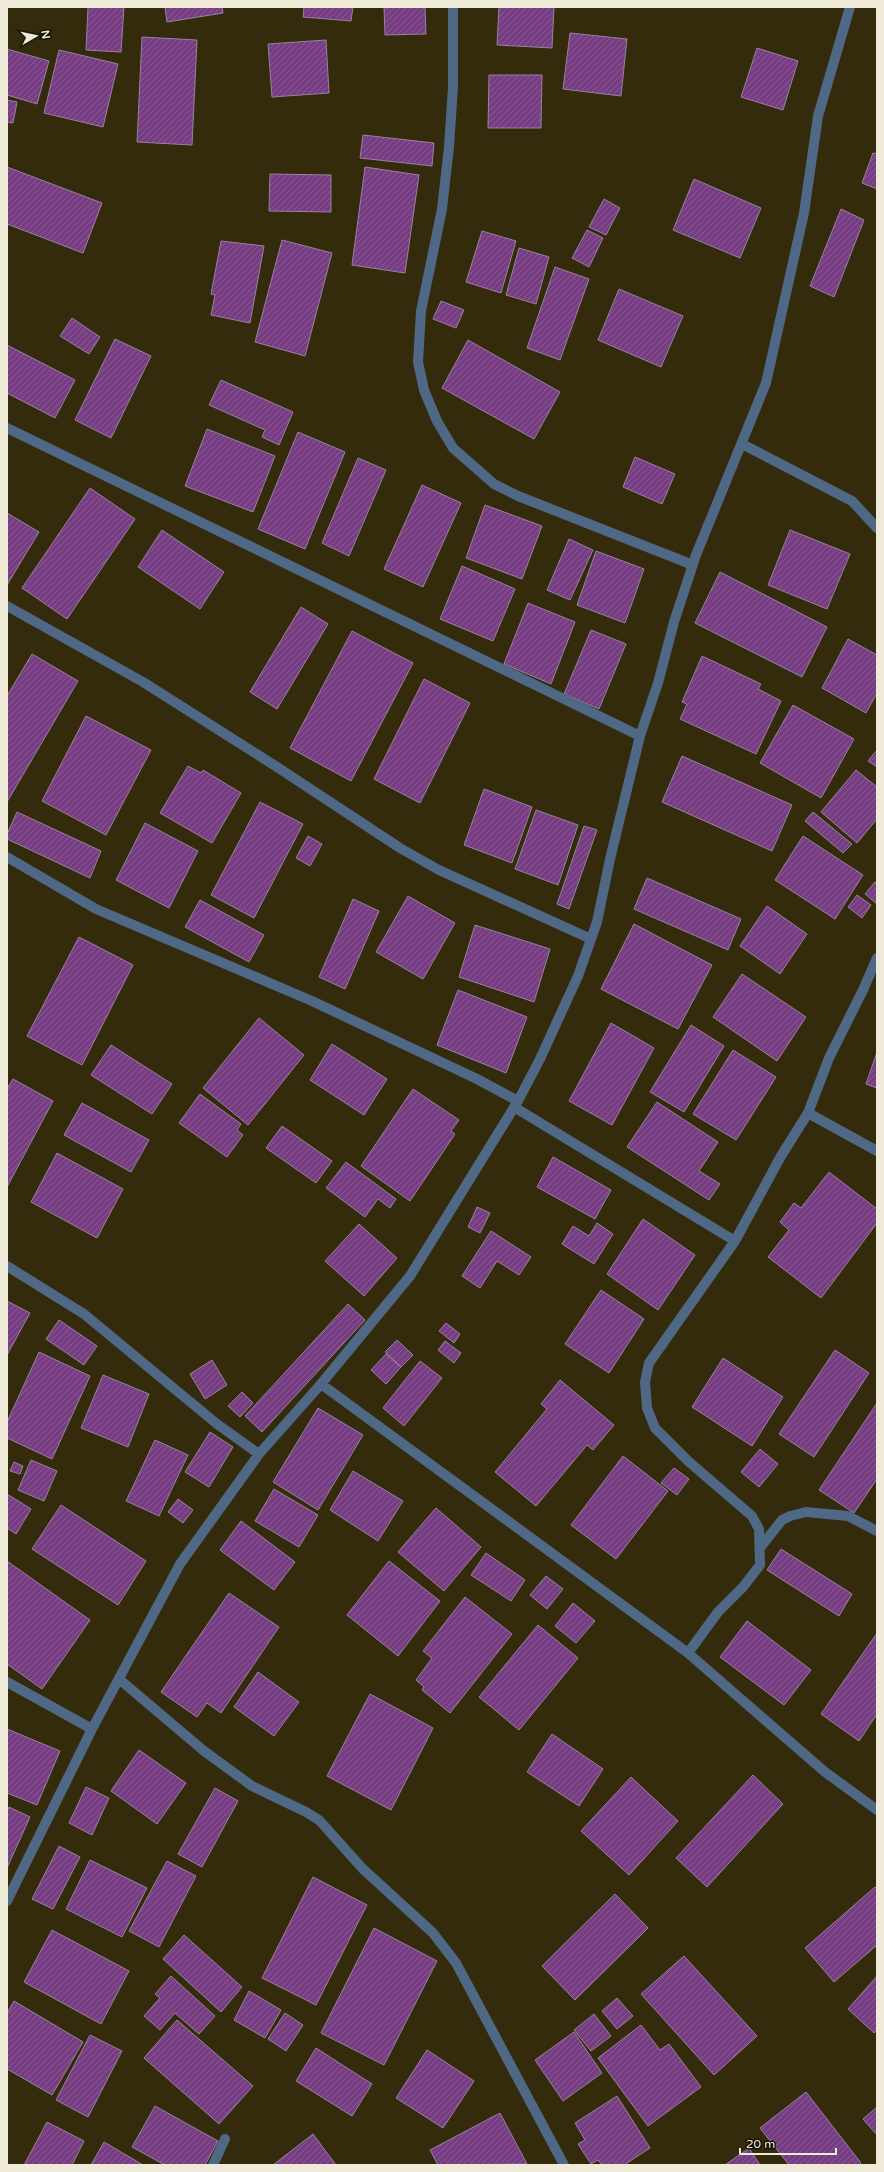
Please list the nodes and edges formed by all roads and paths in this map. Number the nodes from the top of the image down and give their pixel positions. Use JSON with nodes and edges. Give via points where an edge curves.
{"nodes":[{"id":1,"x":453,"y":7,"type":"edge"},
{"id":2,"x":850,"y":7,"type":"edge"},
{"id":3,"x":7,"y":428,"type":"edge"},
{"id":4,"x":742,"y":444,"type":"junction"},
{"id":5,"x":877,"y":528,"type":"edge"},
{"id":6,"x":693,"y":565,"type":"junction"},
{"id":7,"x":7,"y":606,"type":"edge"},
{"id":8,"x":640,"y":736,"type":"junction"},
{"id":9,"x":7,"y":857,"type":"edge"},
{"id":10,"x":591,"y":939,"type":"junction"},
{"id":11,"x":877,"y":958,"type":"edge"},
{"id":12,"x":516,"y":1104,"type":"junction"},
{"id":13,"x":808,"y":1113,"type":"junction"},
{"id":14,"x":877,"y":1151,"type":"edge"},
{"id":15,"x":735,"y":1241,"type":"junction"},
{"id":16,"x":7,"y":1266,"type":"edge"},
{"id":17,"x":321,"y":1384,"type":"junction"},
{"id":18,"x":259,"y":1454,"type":"junction"},
{"id":19,"x":877,"y":1531,"type":"edge"},
{"id":20,"x":760,"y":1548,"type":"junction"},
{"id":21,"x":688,"y":1653,"type":"junction"},
{"id":22,"x":119,"y":1679,"type":"junction"},
{"id":23,"x":7,"y":1682,"type":"edge"},
{"id":24,"x":92,"y":1729,"type":"junction"},
{"id":25,"x":877,"y":1810,"type":"edge"},
{"id":26,"x":7,"y":1901,"type":"edge"},
{"id":27,"x":225,"y":2139,"type":"dead end"},
{"id":28,"x":213,"y":2165,"type":"edge"},
{"id":29,"x":564,"y":2165,"type":"edge"}],
"edges":[{"from":1,"to":6,"type":"street","via":[[453,87],[449,147],[442,209],[421,312],[418,362],[424,390],[437,421],[453,448],[494,484],[518,496]]},
{"from":2,"to":4,"type":"street","via":[[818,116],[804,213],[766,383]]},
{"from":3,"to":8,"type":"street"},
{"from":4,"to":5,"type":"street","via":[[852,501]]},
{"from":4,"to":6,"type":"street"},
{"from":6,"to":8,"type":"street"},
{"from":7,"to":10,"type":"street","via":[[143,682],[426,862]]},
{"from":8,"to":10,"type":"street"},
{"from":9,"to":12,"type":"street","via":[[96,909],[312,1001],[477,1079]]},
{"from":10,"to":12,"type":"street","via":[[553,1032]]},
{"from":11,"to":13,"type":"street","via":[[864,990],[829,1058]]},
{"from":12,"to":15,"type":"street"},
{"from":12,"to":17,"type":"street","via":[[410,1276]]},
{"from":13,"to":14,"type":"street"},
{"from":13,"to":15,"type":"street","via":[[781,1156]]},
{"from":15,"to":20,"type":"street","via":[[649,1364],[645,1382],[647,1408],[655,1428],[688,1461],[752,1516],[759,1529]]},
{"from":16,"to":18,"type":"street","via":[[84,1314],[217,1424]]},
{"from":17,"to":18,"type":"street"},
{"from":17,"to":21,"type":"street"},
{"from":18,"to":22,"type":"street","via":[[180,1564]]},
{"from":19,"to":20,"type":"street","via":[[848,1516],[806,1512],[782,1520]]},
{"from":20,"to":21,"type":"street","via":[[760,1565],[718,1612]]},
{"from":21,"to":25,"type":"street","via":[[825,1772]]},
{"from":22,"to":24,"type":"street"},
{"from":22,"to":29,"type":"street","via":[[204,1751],[252,1786],[319,1820],[364,1869],[432,1933],[456,1963]]},
{"from":23,"to":24,"type":"street"},
{"from":24,"to":26,"type":"street"},
{"from":27,"to":28,"type":"street"}]}
